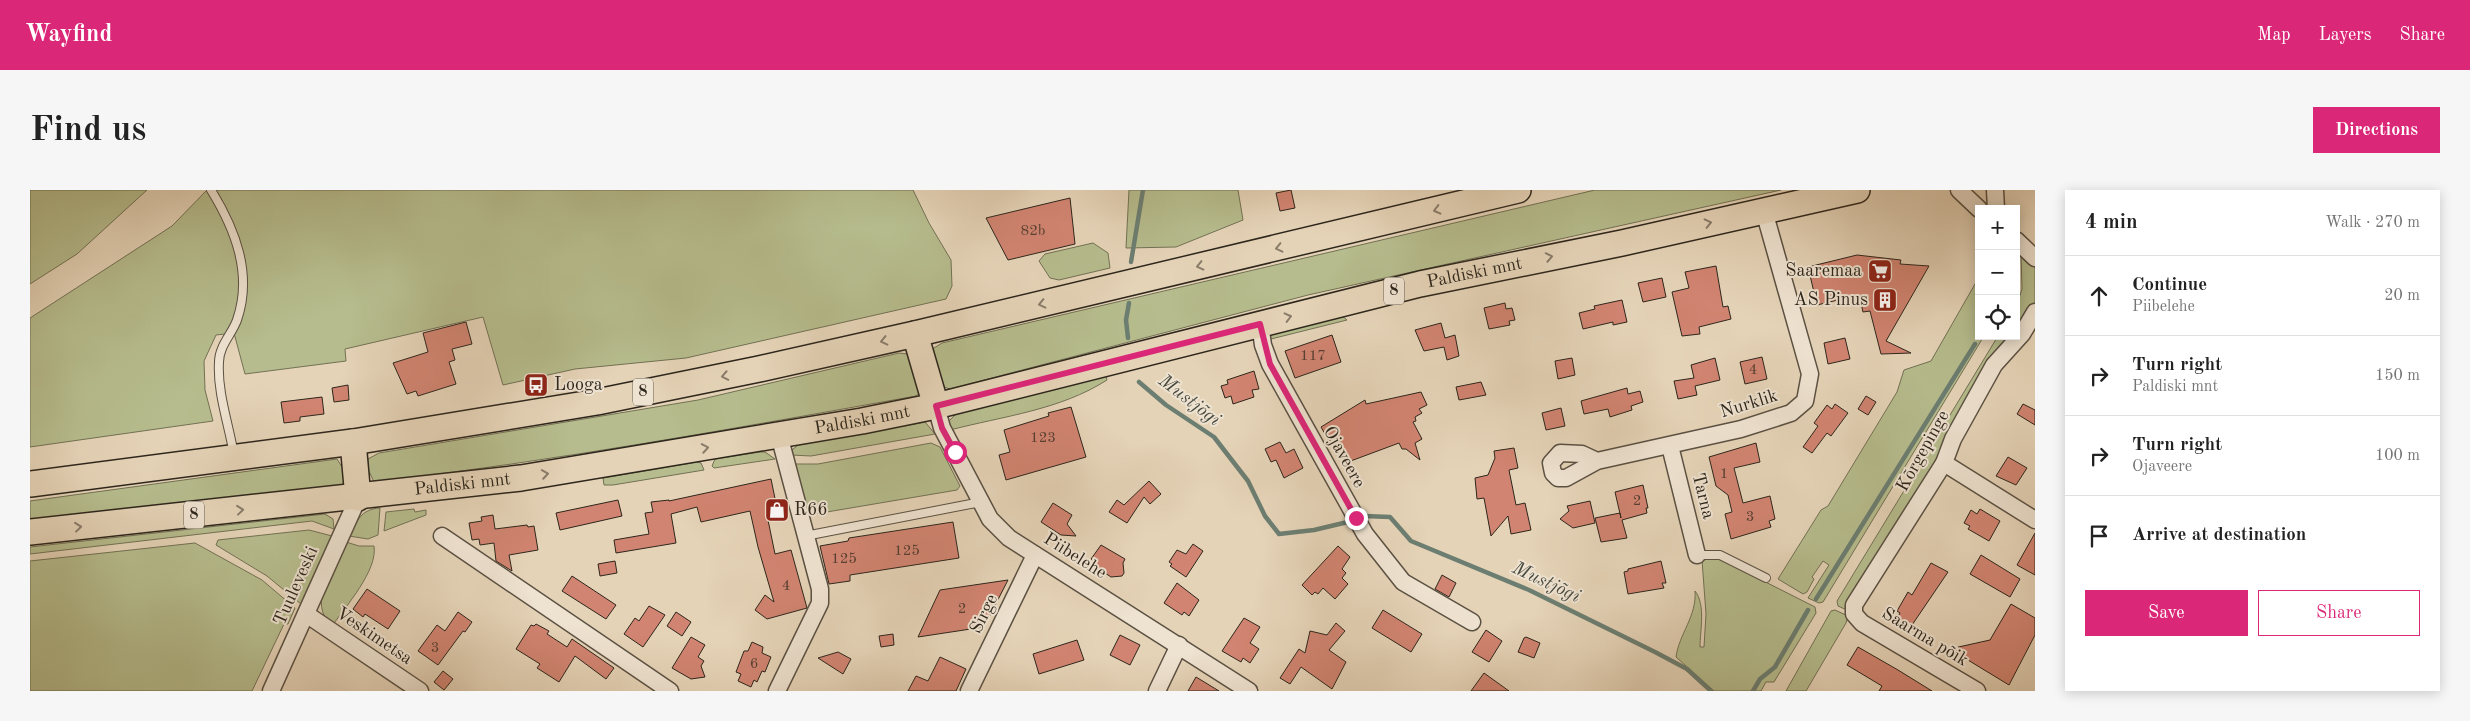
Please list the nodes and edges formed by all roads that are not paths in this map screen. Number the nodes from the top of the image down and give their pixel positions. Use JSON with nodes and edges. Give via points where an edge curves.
{"nodes":[{"id":1,"x":211,"y":190,"type":"edge"},
{"id":2,"x":1518,"y":190,"type":"edge"},
{"id":3,"x":1857,"y":190,"type":"edge"},
{"id":4,"x":1959,"y":190,"type":"edge"},
{"id":5,"x":1995,"y":190,"type":"edge"},
{"id":6,"x":1976,"y":205,"type":"edge"},
{"id":7,"x":1996,"y":205,"type":"edge"},
{"id":8,"x":1764,"y":211,"type":"junction"},
{"id":9,"x":2020,"y":244,"type":"edge"},
{"id":10,"x":2035,"y":258,"type":"edge"},
{"id":11,"x":2035,"y":312,"type":"edge"},
{"id":12,"x":1260,"y":324,"type":"junction"},
{"id":13,"x":915,"y":334,"type":"junction"},
{"id":14,"x":936,"y":406,"type":"junction"},
{"id":15,"x":779,"y":435,"type":"junction"},
{"id":16,"x":353,"y":442,"type":"junction"},
{"id":17,"x":1670,"y":446,"type":"junction"},
{"id":18,"x":234,"y":457,"type":"junction"},
{"id":19,"x":1597,"y":461,"type":"dead end"},
{"id":20,"x":1944,"y":463,"type":"junction"},
{"id":21,"x":30,"y":484,"type":"edge"},
{"id":22,"x":358,"y":498,"type":"junction"},
{"id":23,"x":981,"y":502,"type":"junction"},
{"id":24,"x":2035,"y":520,"type":"edge"},
{"id":25,"x":30,"y":532,"type":"edge"},
{"id":26,"x":442,"y":536,"type":"dead end"},
{"id":27,"x":805,"y":536,"type":"junction"},
{"id":28,"x":1035,"y":555,"type":"junction"},
{"id":29,"x":1697,"y":555,"type":"joint"},
{"id":30,"x":1766,"y":578,"type":"dead end"},
{"id":31,"x":306,"y":614,"type":"junction"},
{"id":32,"x":1854,"y":614,"type":"joint"},
{"id":33,"x":1472,"y":622,"type":"dead end"},
{"id":34,"x":1179,"y":645,"type":"junction"},
{"id":35,"x":271,"y":691,"type":"edge"},
{"id":36,"x":420,"y":691,"type":"edge"},
{"id":37,"x":670,"y":691,"type":"edge"},
{"id":38,"x":777,"y":691,"type":"edge"},
{"id":39,"x":969,"y":691,"type":"edge"},
{"id":40,"x":1156,"y":691,"type":"edge"},
{"id":41,"x":1249,"y":691,"type":"edge"},
{"id":42,"x":1977,"y":691,"type":"edge"}],
"edges":[{"from":1,"to":18,"type":"lane","via":[[237,241],[241,267],[242,303],[219,359],[218,387],[226,408]]},
{"from":2,"to":13,"type":"main road","number":"8","one_way":true},
{"from":3,"to":8,"type":"main road","name":"Paldiski mnt","number":"8"},
{"from":4,"to":6,"type":"street"},
{"from":5,"to":7,"type":"street"},
{"from":12,"to":8,"type":"main road","name":"Paldiski mnt","number":"8","one_way":true,"via":[[1420,284]]},
{"from":8,"to":17,"type":"street","name":"Nurklik","via":[[1810,374],[1805,400],[1791,413]]},
{"from":9,"to":10,"type":"street"},
{"from":11,"to":20,"type":"street","name":"Kõrgepinge","via":[[2022,334],[1994,365]]},
{"from":12,"to":14,"type":"main road","name":"Paldiski mnt","number":"8"},
{"from":12,"to":33,"type":"street","name":"Ojaveere","via":[[1270,364],[1365,534],[1402,582]]},
{"from":13,"to":14,"type":"main road"},
{"from":13,"to":16,"type":"main road","number":"8","one_way":true,"via":[[597,402]]},
{"from":14,"to":15,"type":"main road","name":"Paldiski mnt","number":"8"},
{"from":14,"to":23,"type":"street","name":"Piibelehe","via":[[942,428]]},
{"from":22,"to":15,"type":"main road","name":"Paldiski mnt","number":"8","one_way":true,"via":[[521,478]]},
{"from":15,"to":27,"type":"street"},
{"from":16,"to":18,"type":"main road","number":"8"},
{"from":16,"to":22,"type":"main road"},
{"from":17,"to":19,"type":"street","name":"Nurklik"},
{"from":17,"to":29,"type":"street","name":"Tarna"},
{"from":18,"to":21,"type":"main road","number":"8"},
{"from":20,"to":24,"type":"street"},
{"from":20,"to":32,"type":"street","name":"Kõrgepinge","via":[[1859,596]]},
{"from":25,"to":22,"type":"main road","name":"Paldiski mnt","number":"8","one_way":true},
{"from":22,"to":31,"type":"street","name":"Tuuleveski"},
{"from":23,"to":27,"type":"lane"},
{"from":23,"to":28,"type":"street","name":"Piibelehe","via":[[990,518],[1009,538]]},
{"from":26,"to":37,"type":"street"},
{"from":27,"to":38,"type":"street","via":[[820,589],[820,603]]},
{"from":28,"to":34,"type":"street","name":"Piibelehe"},
{"from":28,"to":39,"type":"street","name":"Sirge"},
{"from":29,"to":30,"type":"lane","via":[[1720,554]]},
{"from":31,"to":35,"type":"street","name":"Tuuleveski"},
{"from":31,"to":36,"type":"street","name":"Veskimetsa"},
{"from":32,"to":42,"type":"street","name":"Saarma põik","via":[[1862,623]]},
{"from":34,"to":40,"type":"street"},
{"from":34,"to":41,"type":"street","name":"Piibelehe"}]}
